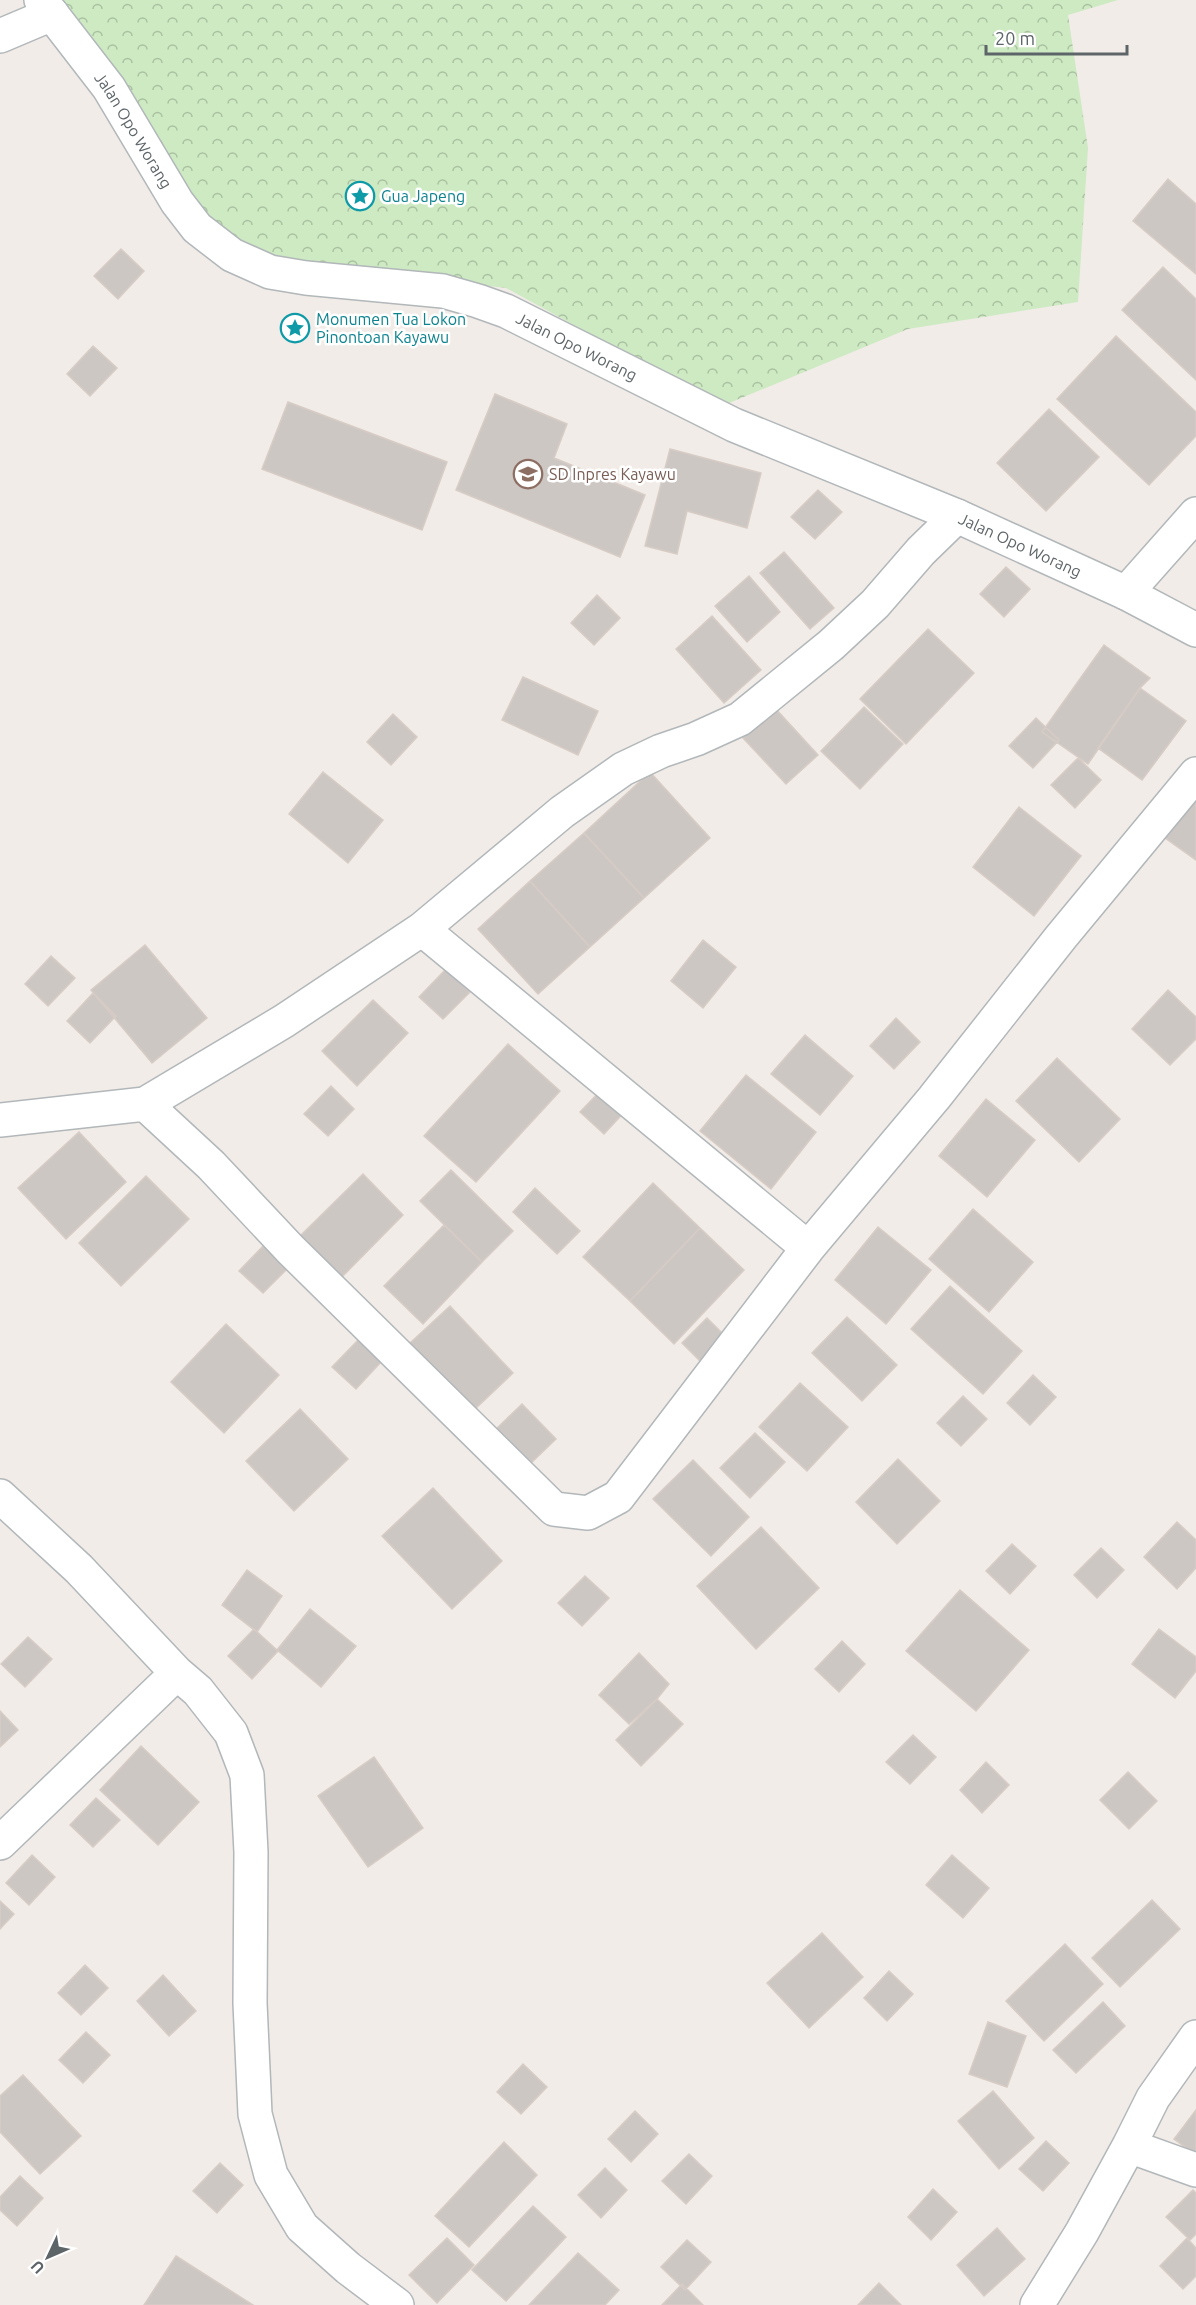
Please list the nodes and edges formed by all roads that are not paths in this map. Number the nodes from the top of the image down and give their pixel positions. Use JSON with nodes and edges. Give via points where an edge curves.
{"nodes":[{"id":1,"x":47,"y":7,"type":"edge"},
{"id":2,"x":0,"y":36,"type":"edge"},
{"id":3,"x":1196,"y":514,"type":"edge"},
{"id":4,"x":957,"y":516,"type":"junction"},
{"id":5,"x":1126,"y":593,"type":"junction"},
{"id":6,"x":1196,"y":630,"type":"edge"},
{"id":7,"x":1196,"y":774,"type":"edge"},
{"id":8,"x":422,"y":929,"type":"junction"},
{"id":9,"x":145,"y":1104,"type":"junction"},
{"id":10,"x":0,"y":1120,"type":"edge"},
{"id":11,"x":808,"y":1248,"type":"junction"},
{"id":12,"x":0,"y":1496,"type":"edge"},
{"id":13,"x":177,"y":1673,"type":"junction"},
{"id":14,"x":0,"y":1843,"type":"edge"},
{"id":15,"x":1196,"y":2037,"type":"edge"},
{"id":16,"x":1129,"y":2146,"type":"junction"},
{"id":17,"x":1196,"y":2170,"type":"edge"},
{"id":18,"x":397,"y":2305,"type":"edge"},
{"id":19,"x":1037,"y":2305,"type":"edge"}],
"edges":[{"from":1,"to":2,"type":"street"},
{"from":1,"to":4,"type":"street","name":"Jalan Opo Worang","via":[[109,88],[177,202],[197,228],[232,255],[270,272],[443,291],[506,311],[734,425]]},
{"from":3,"to":5,"type":"street"},
{"from":4,"to":5,"type":"street","name":"Jalan Opo Worang"},
{"from":4,"to":8,"type":"street","via":[[875,604],[740,719],[623,769],[562,812]]},
{"from":5,"to":6,"type":"street","name":"Jalan Opo Worang"},
{"from":7,"to":11,"type":"street"},
{"from":8,"to":9,"type":"street","via":[[284,1021]]},
{"from":8,"to":11,"type":"street"},
{"from":9,"to":10,"type":"street"},
{"from":9,"to":11,"type":"street","via":[[211,1165],[290,1249],[554,1509],[588,1513],[618,1497]]},
{"from":12,"to":13,"type":"street","via":[[79,1569]]},
{"from":13,"to":14,"type":"street"},
{"from":13,"to":18,"type":"street","via":[[198,1691],[231,1733],[247,1775],[255,2114],[271,2175],[302,2227]]},
{"from":15,"to":16,"type":"street","via":[[1153,2098]]},
{"from":16,"to":17,"type":"street"},
{"from":16,"to":19,"type":"street"}]}
